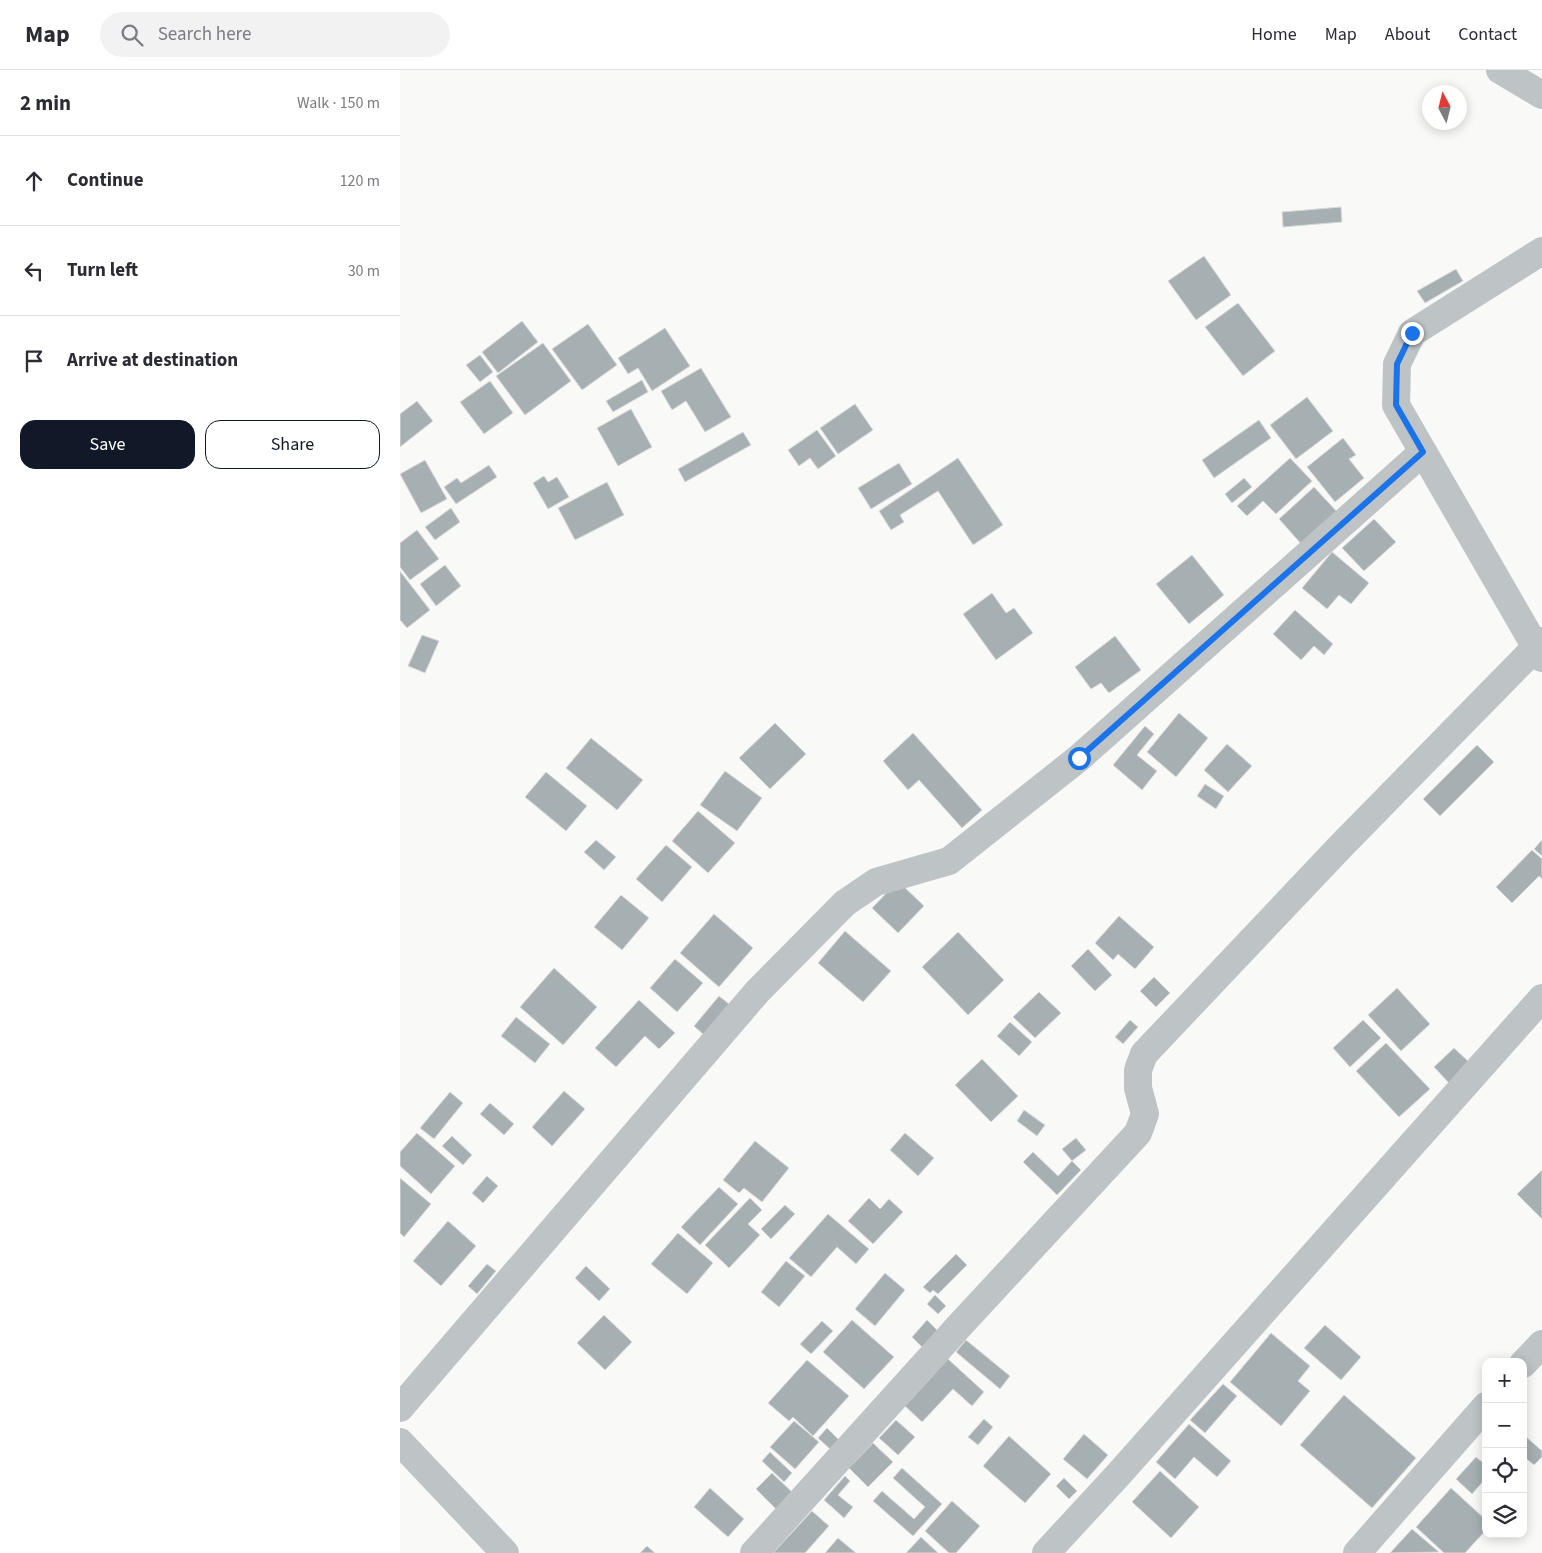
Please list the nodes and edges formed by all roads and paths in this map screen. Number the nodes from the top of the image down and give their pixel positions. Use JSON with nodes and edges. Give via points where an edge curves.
{"nodes":[{"id":1,"x":1500,"y":70,"type":"edge"},
{"id":2,"x":1542,"y":95,"type":"edge"},
{"id":3,"x":1542,"y":251,"type":"edge"},
{"id":4,"x":1423,"y":452,"type":"junction"},
{"id":5,"x":1540,"y":649,"type":"edge"},
{"id":6,"x":1542,"y":998,"type":"edge"},
{"id":7,"x":1542,"y":1344,"type":"edge"},
{"id":8,"x":1527,"y":1360,"type":"edge"},
{"id":9,"x":400,"y":1408,"type":"edge"},
{"id":10,"x":1482,"y":1411,"type":"edge"},
{"id":11,"x":403,"y":1451,"type":"edge"},
{"id":12,"x":505,"y":1553,"type":"edge"},
{"id":13,"x":754,"y":1553,"type":"edge"},
{"id":14,"x":1046,"y":1553,"type":"edge"},
{"id":15,"x":1357,"y":1553,"type":"edge"}],
"edges":[{"from":1,"to":2,"type":"street"},
{"from":3,"to":4,"type":"street","via":[[1412,333],[1397,364],[1396,405]]},
{"from":4,"to":5,"type":"street"},
{"from":4,"to":9,"type":"street","via":[[1079,758],[949,861],[876,882],[845,903],[757,992]]},
{"from":5,"to":13,"type":"street","via":[[1341,846],[1144,1054],[1138,1070],[1138,1088],[1145,1114],[1138,1133]]},
{"from":6,"to":14,"type":"street"},
{"from":7,"to":8,"type":"street"},
{"from":10,"to":15,"type":"street"},
{"from":11,"to":12,"type":"street"}]}
